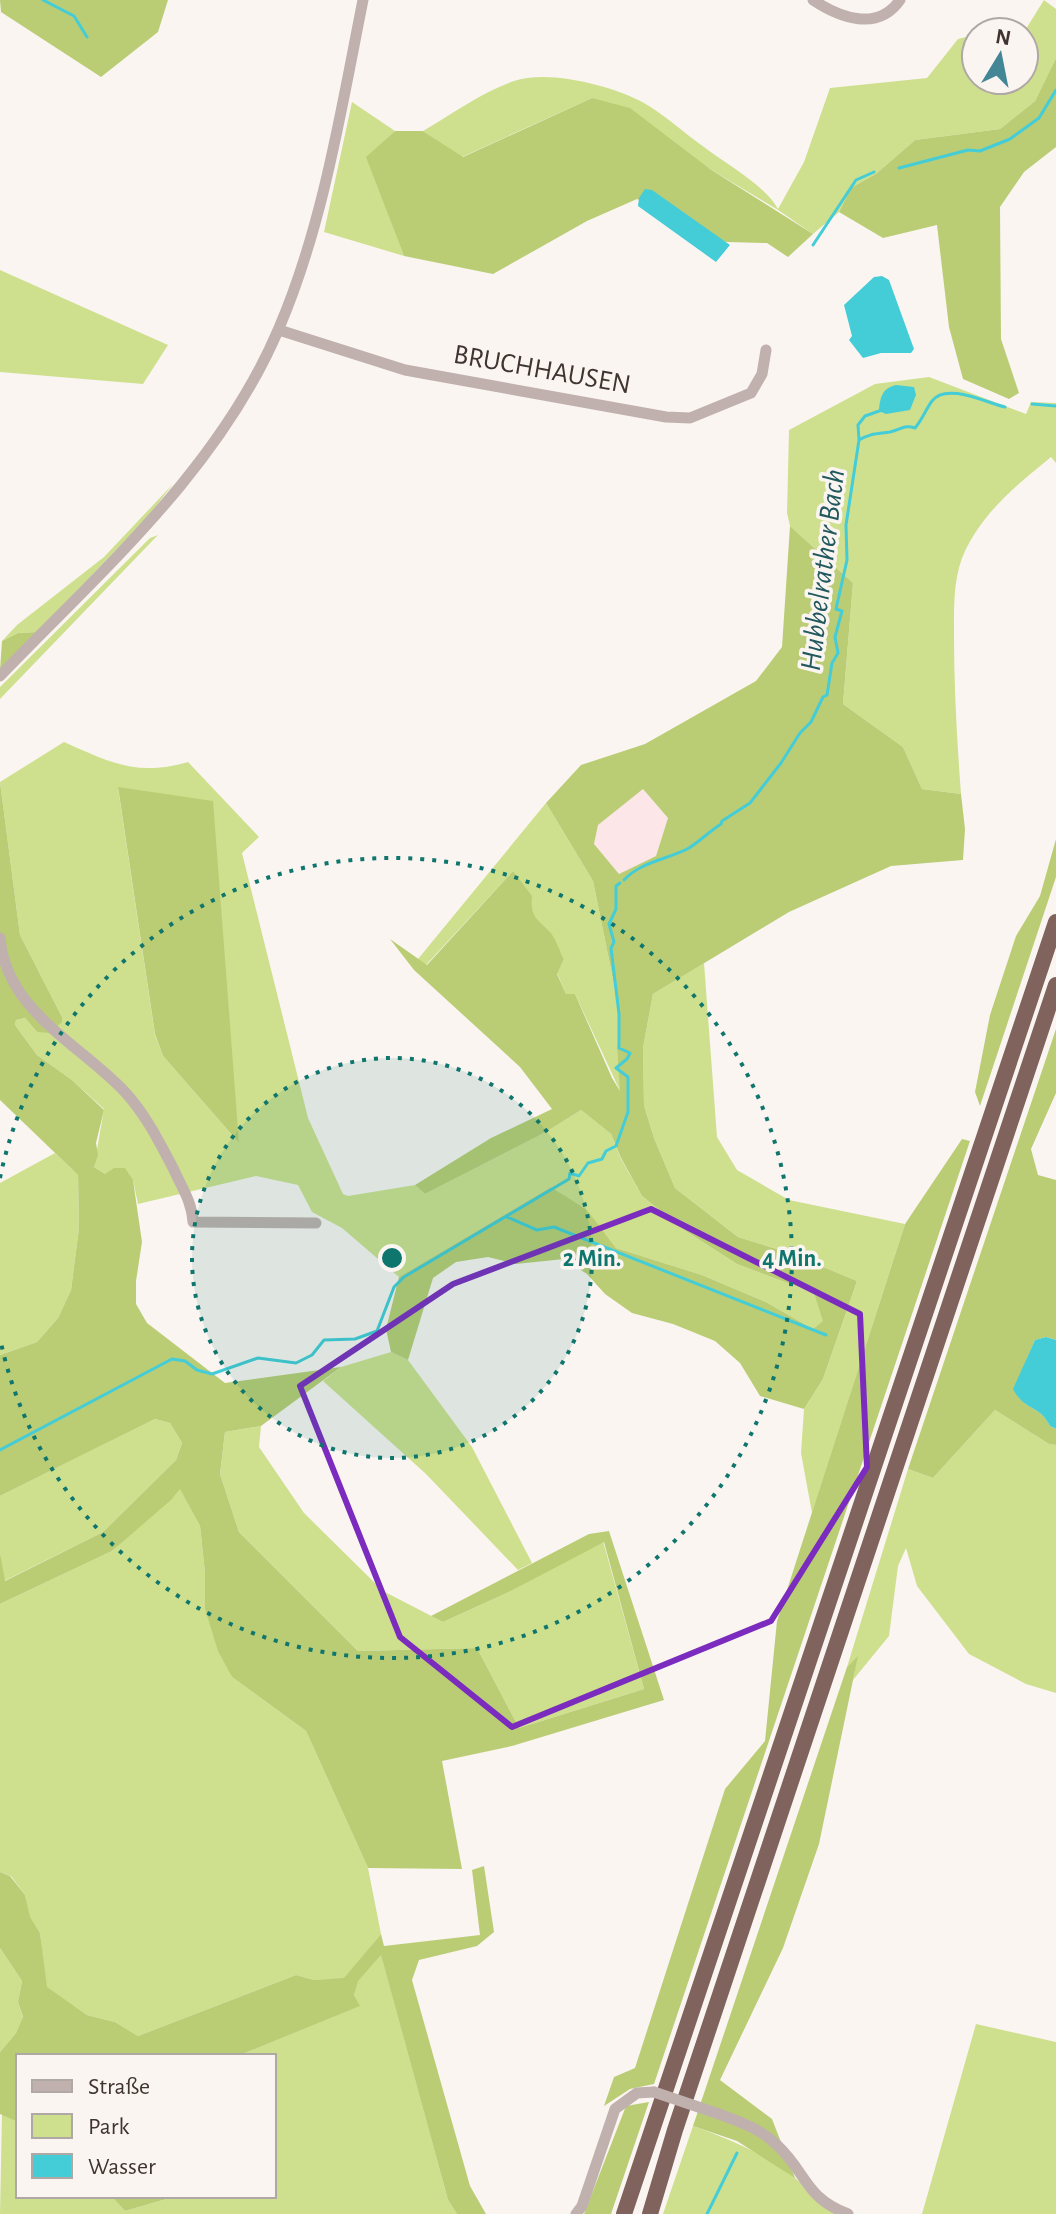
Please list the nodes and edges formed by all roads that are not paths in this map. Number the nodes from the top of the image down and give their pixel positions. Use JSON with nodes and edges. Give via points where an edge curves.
{"nodes":[{"id":1,"x":363,"y":0,"type":"edge"},
{"id":2,"x":813,"y":0,"type":"edge"},
{"id":3,"x":900,"y":0,"type":"edge"},
{"id":4,"x":279,"y":330,"type":"junction"},
{"id":5,"x":766,"y":350,"type":"dead end"},
{"id":6,"x":0,"y":676,"type":"edge"},
{"id":7,"x":1056,"y":922,"type":"edge"},
{"id":8,"x":0,"y":938,"type":"edge"},
{"id":9,"x":1056,"y":985,"type":"edge"},
{"id":10,"x":316,"y":1223,"type":"dead end"},
{"id":11,"x":576,"y":2214,"type":"edge"},
{"id":12,"x":624,"y":2214,"type":"edge"},
{"id":13,"x":650,"y":2214,"type":"edge"},
{"id":14,"x":848,"y":2214,"type":"edge"}],
"edges":[{"from":1,"to":4,"type":"street","via":[[322,194]]},
{"from":2,"to":3,"type":"street","via":[[839,14],[868,20],[884,15]]},
{"from":4,"to":5,"type":"street","name":"BRUCHHAUSEN","via":[[405,370],[690,418],[751,393],[762,374]]},
{"from":4,"to":6,"type":"street","via":[[233,415],[189,476]]},
{"from":7,"to":12,"type":"highway"},
{"from":8,"to":10,"type":"street","via":[[11,977],[42,1021],[124,1092],[157,1136],[192,1207],[193,1222]]},
{"from":9,"to":13,"type":"highway"},
{"from":11,"to":14,"type":"street","bridge":true,"via":[[615,2109],[637,2093],[654,2092],[765,2134],[820,2200]]}]}
